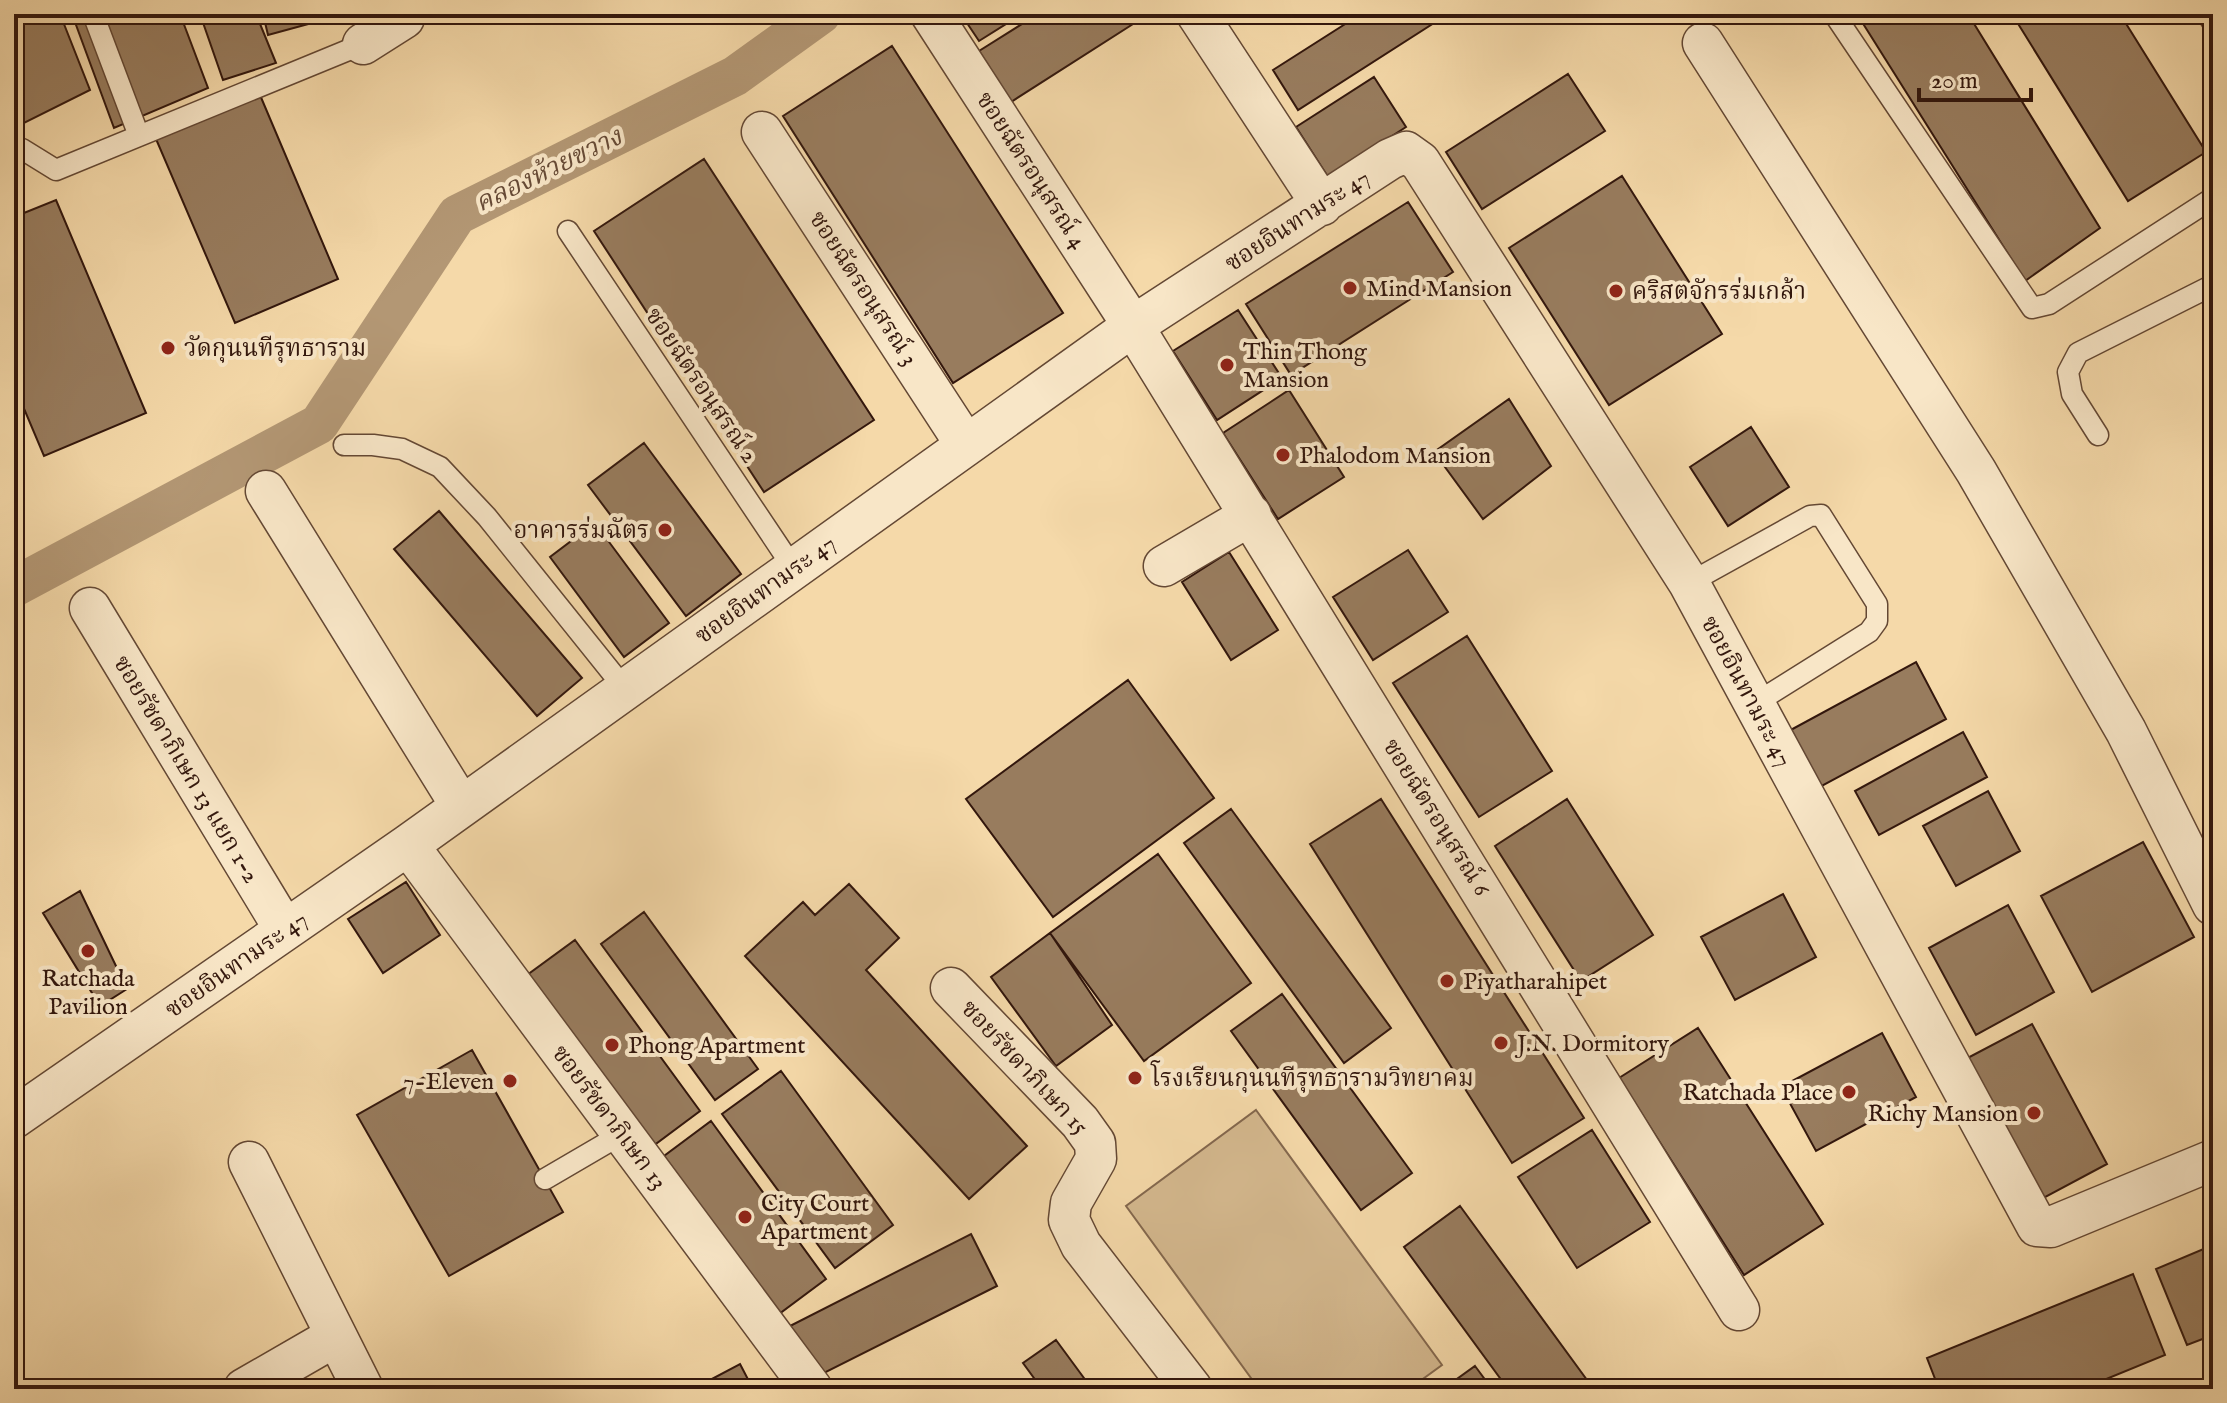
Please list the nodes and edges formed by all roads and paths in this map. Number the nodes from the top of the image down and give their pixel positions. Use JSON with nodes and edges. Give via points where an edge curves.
{"nodes":[{"id":1,"x":93,"y":14,"type":"edge"},
{"id":2,"x":405,"y":14,"type":"edge"},
{"id":3,"x":931,"y":14,"type":"edge"},
{"id":4,"x":1197,"y":14,"type":"edge"},
{"id":5,"x":1834,"y":14,"type":"edge"},
{"id":6,"x":2207,"y":14,"type":"edge"},
{"id":7,"x":2213,"y":23,"type":"edge"},
{"id":8,"x":1703,"y":43,"type":"dead end"},
{"id":9,"x":363,"y":44,"type":"joint"},
{"id":10,"x":762,"y":132,"type":"dead end"},
{"id":11,"x":139,"y":136,"type":"junction"},
{"id":12,"x":14,"y":150,"type":"edge"},
{"id":13,"x":2213,"y":198,"type":"edge"},
{"id":14,"x":1322,"y":205,"type":"junction"},
{"id":15,"x":568,"y":231,"type":"dead end"},
{"id":16,"x":2213,"y":285,"type":"edge"},
{"id":17,"x":1133,"y":326,"type":"junction"},
{"id":18,"x":2098,"y":435,"type":"dead end"},
{"id":19,"x":344,"y":445,"type":"dead end"},
{"id":20,"x":966,"y":445,"type":"junction"},
{"id":21,"x":266,"y":491,"type":"dead end"},
{"id":22,"x":1251,"y":515,"type":"junction"},
{"id":23,"x":1164,"y":566,"type":"dead end"},
{"id":24,"x":794,"y":569,"type":"junction"},
{"id":25,"x":1689,"y":583,"type":"junction"},
{"id":26,"x":90,"y":608,"type":"dead end"},
{"id":27,"x":625,"y":689,"type":"junction"},
{"id":28,"x":1754,"y":704,"type":"junction"},
{"id":29,"x":461,"y":806,"type":"junction"},
{"id":30,"x":408,"y":845,"type":"junction"},
{"id":31,"x":2213,"y":905,"type":"edge"},
{"id":32,"x":285,"y":930,"type":"junction"},
{"id":33,"x":951,"y":988,"type":"dead end"},
{"id":34,"x":14,"y":1118,"type":"edge"},
{"id":35,"x":622,"y":1134,"type":"junction"},
{"id":36,"x":2213,"y":1160,"type":"edge"},
{"id":37,"x":249,"y":1162,"type":"dead end"},
{"id":38,"x":545,"y":1179,"type":"dead end"},
{"id":39,"x":1739,"y":1310,"type":"dead end"},
{"id":40,"x":336,"y":1336,"type":"junction"},
{"id":41,"x":244,"y":1389,"type":"edge"},
{"id":42,"x":363,"y":1389,"type":"edge"},
{"id":43,"x":812,"y":1389,"type":"edge"},
{"id":44,"x":1192,"y":1389,"type":"edge"}],
"edges":[{"from":1,"to":11,"type":"lane"},
{"from":2,"to":9,"type":"street"},
{"from":3,"to":17,"type":"street","name":"ซอยฉัตรอนุสรณ์ 4"},
{"from":4,"to":14,"type":"street"},
{"from":5,"to":13,"type":"lane","via":[[2032,308],[2049,304]]},
{"from":6,"to":7,"type":"lane"},
{"from":8,"to":31,"type":"street","via":[[1976,471],[2126,731]]},
{"from":9,"to":11,"type":"lane"},
{"from":10,"to":20,"type":"street","name":"ซอยฉัตรอนุสรณ์ 3"},
{"from":11,"to":12,"type":"lane","via":[[56,170],[22,149]]},
{"from":14,"to":17,"type":"street","name":"ซอยอินทามระ 47"},
{"from":14,"to":25,"type":"street","name":"ซอยอินทามระ 47","via":[[1390,159],[1406,152],[1420,162]]},
{"from":15,"to":24,"type":"lane","name":"ซอยฉัตรอนุสรณ์ 2"},
{"from":16,"to":18,"type":"lane","via":[[2078,353],[2068,372],[2072,394]]},
{"from":17,"to":20,"type":"street","name":"ซอยอินทามระ 47"},
{"from":17,"to":22,"type":"street","name":"ซอยฉัตรอนุสรณ์ 6"},
{"from":19,"to":27,"type":"lane","via":[[402,449],[440,467],[487,517]]},
{"from":20,"to":24,"type":"street","name":"ซอยอินทามระ 47"},
{"from":21,"to":29,"type":"street"},
{"from":22,"to":23,"type":"street"},
{"from":22,"to":39,"type":"street","name":"ซอยฉัตรอนุสรณ์ 6"},
{"from":24,"to":27,"type":"street","name":"ซอยอินทามระ 47"},
{"from":25,"to":28,"type":"street","name":"ซอยอินทามระ 47"},
{"from":25,"to":28,"type":"lane","via":[[1810,516],[1821,515],[1877,604],[1877,621],[1869,632]]},
{"from":26,"to":32,"type":"street","name":"ซอยรัชดาภิเษก 13 แยก 1-2"},
{"from":27,"to":29,"type":"street","name":"ซอยอินทามระ 47"},
{"from":28,"to":36,"type":"street","name":"ซอยอินทามระ 47","via":[[2037,1226],[2051,1227]]},
{"from":29,"to":30,"type":"street","name":"ซอยอินทามระ 47"},
{"from":30,"to":32,"type":"street","name":"ซอยอินทามระ 47"},
{"from":30,"to":35,"type":"street","name":"ซอยรัชดาภิเษก 13"},
{"from":32,"to":34,"type":"street","name":"ซอยอินทามระ 47"},
{"from":33,"to":44,"type":"street","name":"ซอยรัชดาภิเษก 15","via":[[1095,1143],[1096,1159],[1071,1203],[1069,1220],[1081,1245]]},
{"from":35,"to":38,"type":"lane"},
{"from":35,"to":43,"type":"street","name":"ซอยรัชดาภิเษก 13"},
{"from":37,"to":40,"type":"street"},
{"from":40,"to":41,"type":"street"},
{"from":40,"to":42,"type":"street"}]}
